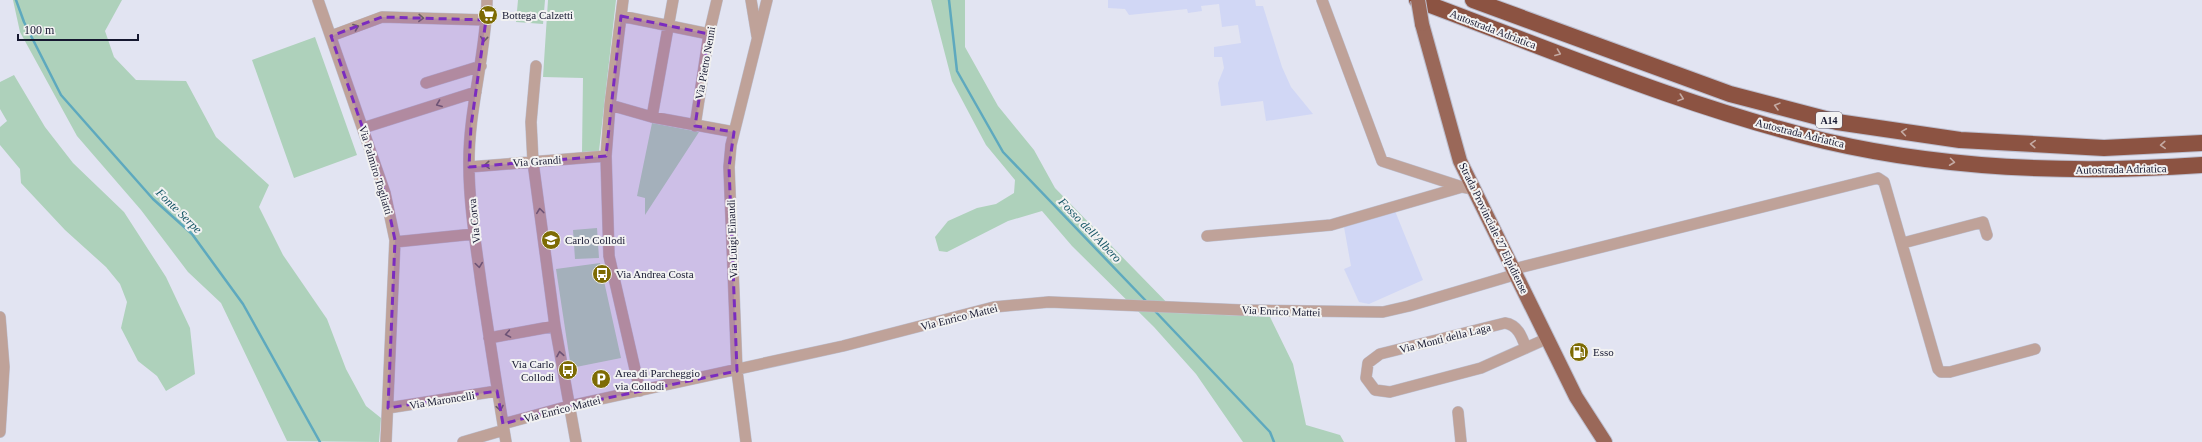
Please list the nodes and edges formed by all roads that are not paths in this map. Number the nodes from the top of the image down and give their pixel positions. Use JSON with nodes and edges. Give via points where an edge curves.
{"nodes":[{"id":1,"x":318,"y":0,"type":"edge"},
{"id":2,"x":487,"y":0,"type":"edge"},
{"id":3,"x":623,"y":0,"type":"edge"},
{"id":4,"x":673,"y":0,"type":"edge"},
{"id":5,"x":717,"y":0,"type":"edge"},
{"id":6,"x":751,"y":0,"type":"edge"},
{"id":7,"x":767,"y":0,"type":"edge"},
{"id":8,"x":1322,"y":0,"type":"edge"},
{"id":9,"x":1418,"y":0,"type":"edge"},
{"id":10,"x":1473,"y":0,"type":"edge"},
{"id":11,"x":621,"y":16,"type":"junction"},
{"id":12,"x":486,"y":20,"type":"junction"},
{"id":13,"x":668,"y":26,"type":"junction"},
{"id":14,"x":709,"y":34,"type":"junction"},
{"id":15,"x":331,"y":36,"type":"junction"},
{"id":16,"x":757,"y":39,"type":"junction"},
{"id":17,"x":481,"y":66,"type":"junction"},
{"id":18,"x":536,"y":66,"type":"dead end"},
{"id":19,"x":426,"y":82,"type":"dead end"},
{"id":20,"x":476,"y":92,"type":"junction"},
{"id":21,"x":610,"y":105,"type":"junction"},
{"id":22,"x":652,"y":117,"type":"junction"},
{"id":23,"x":695,"y":126,"type":"junction"},
{"id":24,"x":363,"y":128,"type":"junction"},
{"id":25,"x":734,"y":132,"type":"junction"},
{"id":26,"x":2202,"y":143,"type":"edge"},
{"id":27,"x":606,"y":156,"type":"junction"},
{"id":28,"x":533,"y":162,"type":"junction"},
{"id":29,"x":2202,"y":165,"type":"edge"},
{"id":30,"x":469,"y":167,"type":"junction"},
{"id":31,"x":1467,"y":188,"type":"junction"},
{"id":32,"x":474,"y":234,"type":"junction"},
{"id":33,"x":1987,"y":235,"type":"dead end"},
{"id":34,"x":1207,"y":236,"type":"dead end"},
{"id":35,"x":395,"y":242,"type":"junction"},
{"id":36,"x":1902,"y":243,"type":"junction"},
{"id":37,"x":1515,"y":272,"type":"junction"},
{"id":38,"x":0,"y":317,"type":"edge"},
{"id":39,"x":555,"y":326,"type":"junction"},
{"id":40,"x":489,"y":338,"type":"junction"},
{"id":41,"x":1546,"y":339,"type":"junction"},
{"id":42,"x":1526,"y":348,"type":"junction"},
{"id":43,"x":2035,"y":349,"type":"dead end"},
{"id":44,"x":737,"y":370,"type":"junction"},
{"id":45,"x":496,"y":391,"type":"junction"},
{"id":46,"x":640,"y":391,"type":"junction"},
{"id":47,"x":569,"y":406,"type":"junction"},
{"id":48,"x":388,"y":408,"type":"junction"},
{"id":49,"x":1458,"y":412,"type":"dead end"},
{"id":50,"x":503,"y":427,"type":"junction"},
{"id":51,"x":0,"y":432,"type":"edge"},
{"id":52,"x":386,"y":442,"type":"edge"},
{"id":53,"x":462,"y":442,"type":"edge"},
{"id":54,"x":506,"y":442,"type":"edge"},
{"id":55,"x":576,"y":442,"type":"edge"},
{"id":56,"x":746,"y":442,"type":"edge"},
{"id":57,"x":1461,"y":442,"type":"edge"},
{"id":58,"x":1605,"y":442,"type":"edge"}],
"edges":[{"from":1,"to":15,"type":"street","name":"Via Palmiro Togliatti"},
{"from":2,"to":12,"type":"street","name":"Via Corva"},
{"from":3,"to":11,"type":"street"},
{"from":4,"to":13,"type":"street"},
{"from":5,"to":14,"type":"street","name":"Via Pietro Nenni"},
{"from":6,"to":16,"type":"street","name":"Via Luigi Einaudi"},
{"from":7,"to":16,"type":"street","name":"Via Luigi Einaudi"},
{"from":8,"to":31,"type":"street","via":[[1382,161]]},
{"from":9,"to":29,"type":"highway","name":"Autostrada Adriatica","number":"A14","one_way":true,"via":[[1673,95],[1736,116],[1827,141],[1890,154],[2022,168],[2092,171]]},
{"from":9,"to":31,"type":"main road","name":"Strada Provinciale 27 Elpidiense","bridge":true,"via":[[1422,24]]},
{"from":26,"to":10,"type":"highway","name":"Autostrada Adriatica","number":"A14","one_way":true,"via":[[2104,148],[1960,140],[1837,122],[1730,94]]},
{"from":11,"to":13,"type":"street"},
{"from":11,"to":21,"type":"street"},
{"from":15,"to":12,"type":"street","one_way":true,"via":[[382,17]]},
{"from":12,"to":17,"type":"street","name":"Via Corva","one_way":true},
{"from":13,"to":14,"type":"street"},
{"from":13,"to":22,"type":"street"},
{"from":14,"to":23,"type":"street","name":"Via Pietro Nenni"},
{"from":15,"to":24,"type":"street","name":"Via Palmiro Togliatti"},
{"from":16,"to":25,"type":"street","name":"Via Luigi Einaudi"},
{"from":17,"to":19,"type":"street"},
{"from":17,"to":20,"type":"street","name":"Via Corva"},
{"from":18,"to":28,"type":"street","via":[[531,122]]},
{"from":20,"to":24,"type":"street","one_way":true},
{"from":20,"to":30,"type":"street","name":"Via Corva"},
{"from":21,"to":22,"type":"street"},
{"from":21,"to":27,"type":"street"},
{"from":22,"to":23,"type":"street"},
{"from":23,"to":25,"type":"street"},
{"from":24,"to":35,"type":"street","name":"Via Palmiro Togliatti","via":[[389,208]]},
{"from":25,"to":44,"type":"street","name":"Via Luigi Einaudi","via":[[729,167]]},
{"from":27,"to":28,"type":"street","name":"Via Grandi"},
{"from":27,"to":46,"type":"street","via":[[609,256]]},
{"from":28,"to":30,"type":"street","name":"Via Grandi","one_way":true},
{"from":39,"to":28,"type":"street","one_way":true},
{"from":30,"to":32,"type":"street","name":"Via Corva"},
{"from":31,"to":34,"type":"street","via":[[1331,224]]},
{"from":31,"to":37,"type":"main road","name":"Strada Provinciale 27 Elpidiense"},
{"from":32,"to":35,"type":"street"},
{"from":32,"to":40,"type":"street","name":"Via Corva","one_way":true},
{"from":33,"to":36,"type":"street","via":[[1983,222]]},
{"from":35,"to":48,"type":"street","name":"Via Palmiro Togliatti"},
{"from":36,"to":37,"type":"street","name":"Via Enrico Mattei","via":[[1884,182],[1875,178]]},
{"from":36,"to":43,"type":"street","name":"Via Enrico Mattei","via":[[1941,372],[1950,372]]},
{"from":37,"to":41,"type":"main road","name":"Strada Provinciale 27 Elpidiense"},
{"from":37,"to":44,"type":"street","name":"Via Enrico Mattei","via":[[1383,312],[1312,312],[1049,302],[994,307]]},
{"from":38,"to":51,"type":"street","via":[[4,367]]},
{"from":39,"to":40,"type":"street","one_way":true},
{"from":47,"to":39,"type":"street","one_way":true},
{"from":40,"to":45,"type":"street","name":"Via Corva"},
{"from":41,"to":42,"type":"street"},
{"from":41,"to":58,"type":"main road","name":"Strada Provinciale 27 Elpidiense","via":[[1576,397]]},
{"from":42,"to":42,"type":"street","name":"Via Monti della Laga","via":[[1481,368],[1390,392],[1375,390],[1366,378],[1368,363],[1380,354],[1505,323],[1517,329]]},
{"from":44,"to":46,"type":"street","name":"Via Enrico Mattei"},
{"from":44,"to":56,"type":"street","name":"Via Luigi Einaudi"},
{"from":45,"to":48,"type":"street","name":"Via Maroncelli"},
{"from":45,"to":50,"type":"street","name":"Via Corva","one_way":true},
{"from":46,"to":47,"type":"street","name":"Via Enrico Mattei"},
{"from":47,"to":50,"type":"street","name":"Via Enrico Mattei"},
{"from":47,"to":55,"type":"street"},
{"from":48,"to":52,"type":"street","name":"Via Palmiro Togliatti"},
{"from":49,"to":57,"type":"street"},
{"from":50,"to":53,"type":"street","name":"Via Enrico Mattei"},
{"from":50,"to":54,"type":"street","name":"Via Corva"}]}
